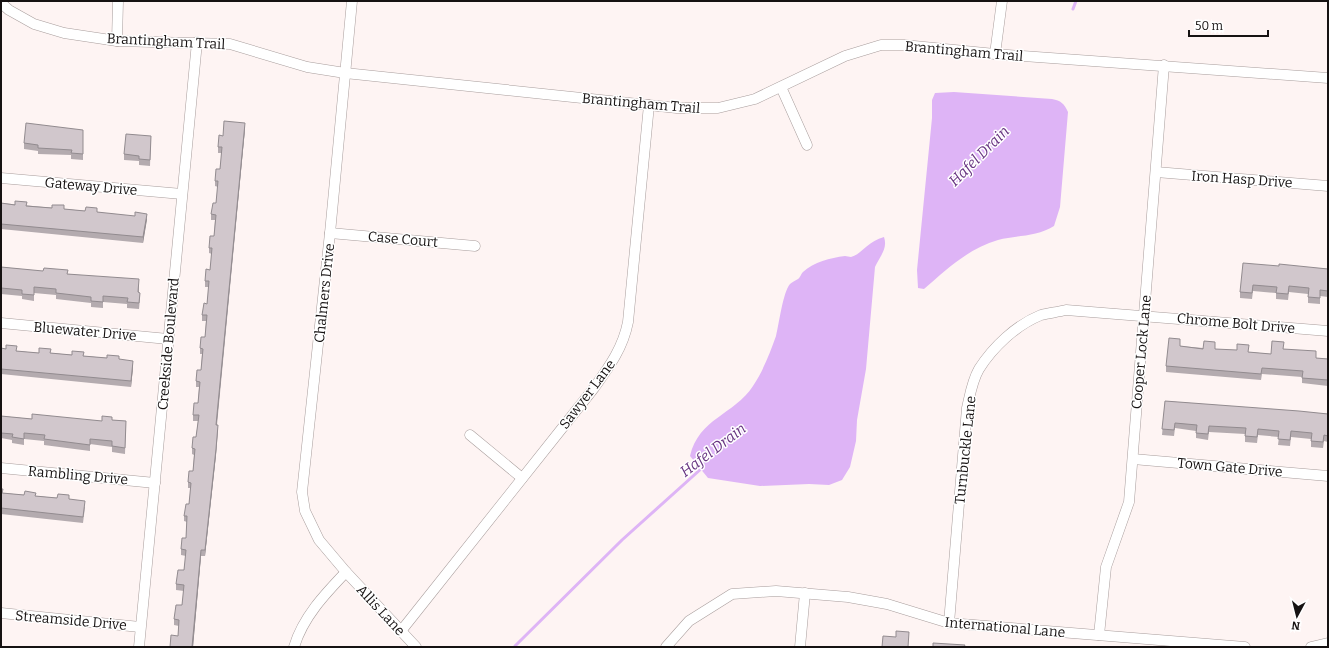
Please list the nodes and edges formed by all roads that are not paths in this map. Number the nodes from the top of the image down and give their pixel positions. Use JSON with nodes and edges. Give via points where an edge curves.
{"nodes":[{"id":1,"x":118,"y":1,"type":"edge"},
{"id":2,"x":352,"y":1,"type":"edge"},
{"id":3,"x":1002,"y":1,"type":"edge"},
{"id":4,"x":1,"y":3,"type":"edge"},
{"id":5,"x":116,"y":41,"type":"junction"},
{"id":6,"x":197,"y":42,"type":"junction"},
{"id":7,"x":995,"y":54,"type":"junction"},
{"id":8,"x":1164,"y":65,"type":"junction"},
{"id":9,"x":345,"y":73,"type":"junction"},
{"id":10,"x":1328,"y":78,"type":"edge"},
{"id":11,"x":781,"y":87,"type":"junction"},
{"id":12,"x":649,"y":105,"type":"junction"},
{"id":13,"x":807,"y":145,"type":"dead end"},
{"id":14,"x":1156,"y":172,"type":"junction"},
{"id":15,"x":1,"y":178,"type":"edge"},
{"id":16,"x":1328,"y":186,"type":"edge"},
{"id":17,"x":182,"y":194,"type":"junction"},
{"id":18,"x":330,"y":232,"type":"junction"},
{"id":19,"x":475,"y":246,"type":"dead end"},
{"id":20,"x":1144,"y":316,"type":"junction"},
{"id":21,"x":1,"y":323,"type":"edge"},
{"id":22,"x":1328,"y":331,"type":"edge"},
{"id":23,"x":168,"y":339,"type":"junction"},
{"id":24,"x":470,"y":435,"type":"dead end"},
{"id":25,"x":1133,"y":459,"type":"junction"},
{"id":26,"x":1,"y":468,"type":"edge"},
{"id":27,"x":1328,"y":476,"type":"edge"},
{"id":28,"x":522,"y":478,"type":"junction"},
{"id":29,"x":155,"y":483,"type":"junction"},
{"id":30,"x":346,"y":572,"type":"junction"},
{"id":31,"x":805,"y":593,"type":"junction"},
{"id":32,"x":1,"y":613,"type":"edge"},
{"id":33,"x":949,"y":623,"type":"junction"},
{"id":34,"x":140,"y":627,"type":"junction"},
{"id":35,"x":401,"y":631,"type":"junction"},
{"id":36,"x":1099,"y":635,"type":"junction"},
{"id":37,"x":1328,"y":642,"type":"edge"},
{"id":38,"x":139,"y":647,"type":"edge"},
{"id":39,"x":294,"y":647,"type":"edge"},
{"id":40,"x":416,"y":647,"type":"edge"},
{"id":41,"x":666,"y":647,"type":"edge"},
{"id":42,"x":800,"y":647,"type":"edge"},
{"id":43,"x":1245,"y":647,"type":"edge"},
{"id":44,"x":1311,"y":647,"type":"edge"}],
"edges":[{"from":1,"to":5,"type":"street"},
{"from":2,"to":9,"type":"street","name":"Chalmers Drive"},
{"from":3,"to":7,"type":"street"},
{"from":4,"to":5,"type":"street","name":"Brantingham Trail","via":[[34,24],[64,33]]},
{"from":5,"to":6,"type":"street","name":"Brantingham Trail"},
{"from":6,"to":9,"type":"street","name":"Brantingham Trail","via":[[230,44],[307,67]]},
{"from":6,"to":17,"type":"street","name":"Creekside Boulevard"},
{"from":7,"to":8,"type":"street","name":"Brantingham Trail"},
{"from":7,"to":11,"type":"street","name":"Brantingham Trail","via":[[881,45],[845,56]]},
{"from":8,"to":10,"type":"street","name":"Brantingham Trail"},
{"from":8,"to":14,"type":"street","name":"Cooper Lock Lane"},
{"from":9,"to":12,"type":"street","name":"Brantingham Trail"},
{"from":9,"to":18,"type":"street","name":"Chalmers Drive"},
{"from":11,"to":12,"type":"street","name":"Brantingham Trail","via":[[755,99],[718,108],[684,109]]},
{"from":11,"to":13,"type":"street"},
{"from":12,"to":28,"type":"street","name":"Sawyer Lane","via":[[625,336],[606,372]]},
{"from":14,"to":16,"type":"street","name":"Iron Hasp Drive"},
{"from":14,"to":20,"type":"street","name":"Cooper Lock Lane"},
{"from":15,"to":17,"type":"street","name":"Gateway Drive"},
{"from":17,"to":23,"type":"street","name":"Creekside Boulevard"},
{"from":18,"to":19,"type":"street","name":"Case Court"},
{"from":18,"to":30,"type":"street","name":"Chalmers Drive","via":[[302,492],[304,512],[319,540]]},
{"from":20,"to":22,"type":"street","name":"Chrome Bolt Drive"},
{"from":20,"to":25,"type":"street","name":"Cooper Lock Lane"},
{"from":20,"to":33,"type":"street","name":"Turnbuckle Lane","via":[[1066,310],[1043,315],[1028,321],[1010,334],[979,370],[971,388],[967,408]]},
{"from":21,"to":23,"type":"street","name":"Bluewater Drive"},
{"from":23,"to":29,"type":"street","name":"Creekside Boulevard"},
{"from":24,"to":28,"type":"street"},
{"from":25,"to":27,"type":"street","name":"Town Gate Drive"},
{"from":25,"to":36,"type":"street","name":"Cooper Lock Lane","via":[[1129,502],[1106,567]]},
{"from":26,"to":29,"type":"street","name":"Rambling Drive"},
{"from":28,"to":35,"type":"street","name":"Sawyer Lane"},
{"from":29,"to":34,"type":"street","name":"Creekside Boulevard"},
{"from":30,"to":35,"type":"street","name":"Allis Lane"},
{"from":30,"to":39,"type":"street","via":[[322,598],[305,622]]},
{"from":31,"to":33,"type":"street","name":"International Lane","via":[[887,604]]},
{"from":31,"to":41,"type":"street","name":"International Lane","via":[[776,591],[732,594],[688,621]]},
{"from":31,"to":42,"type":"street"},
{"from":32,"to":34,"type":"street","name":"Streamside Drive"},
{"from":33,"to":36,"type":"street","name":"International Lane"},
{"from":34,"to":38,"type":"street","name":"Creekside Boulevard"},
{"from":35,"to":40,"type":"street","name":"Allis Lane"},
{"from":36,"to":43,"type":"street","name":"International Lane"},
{"from":37,"to":44,"type":"street"}]}
